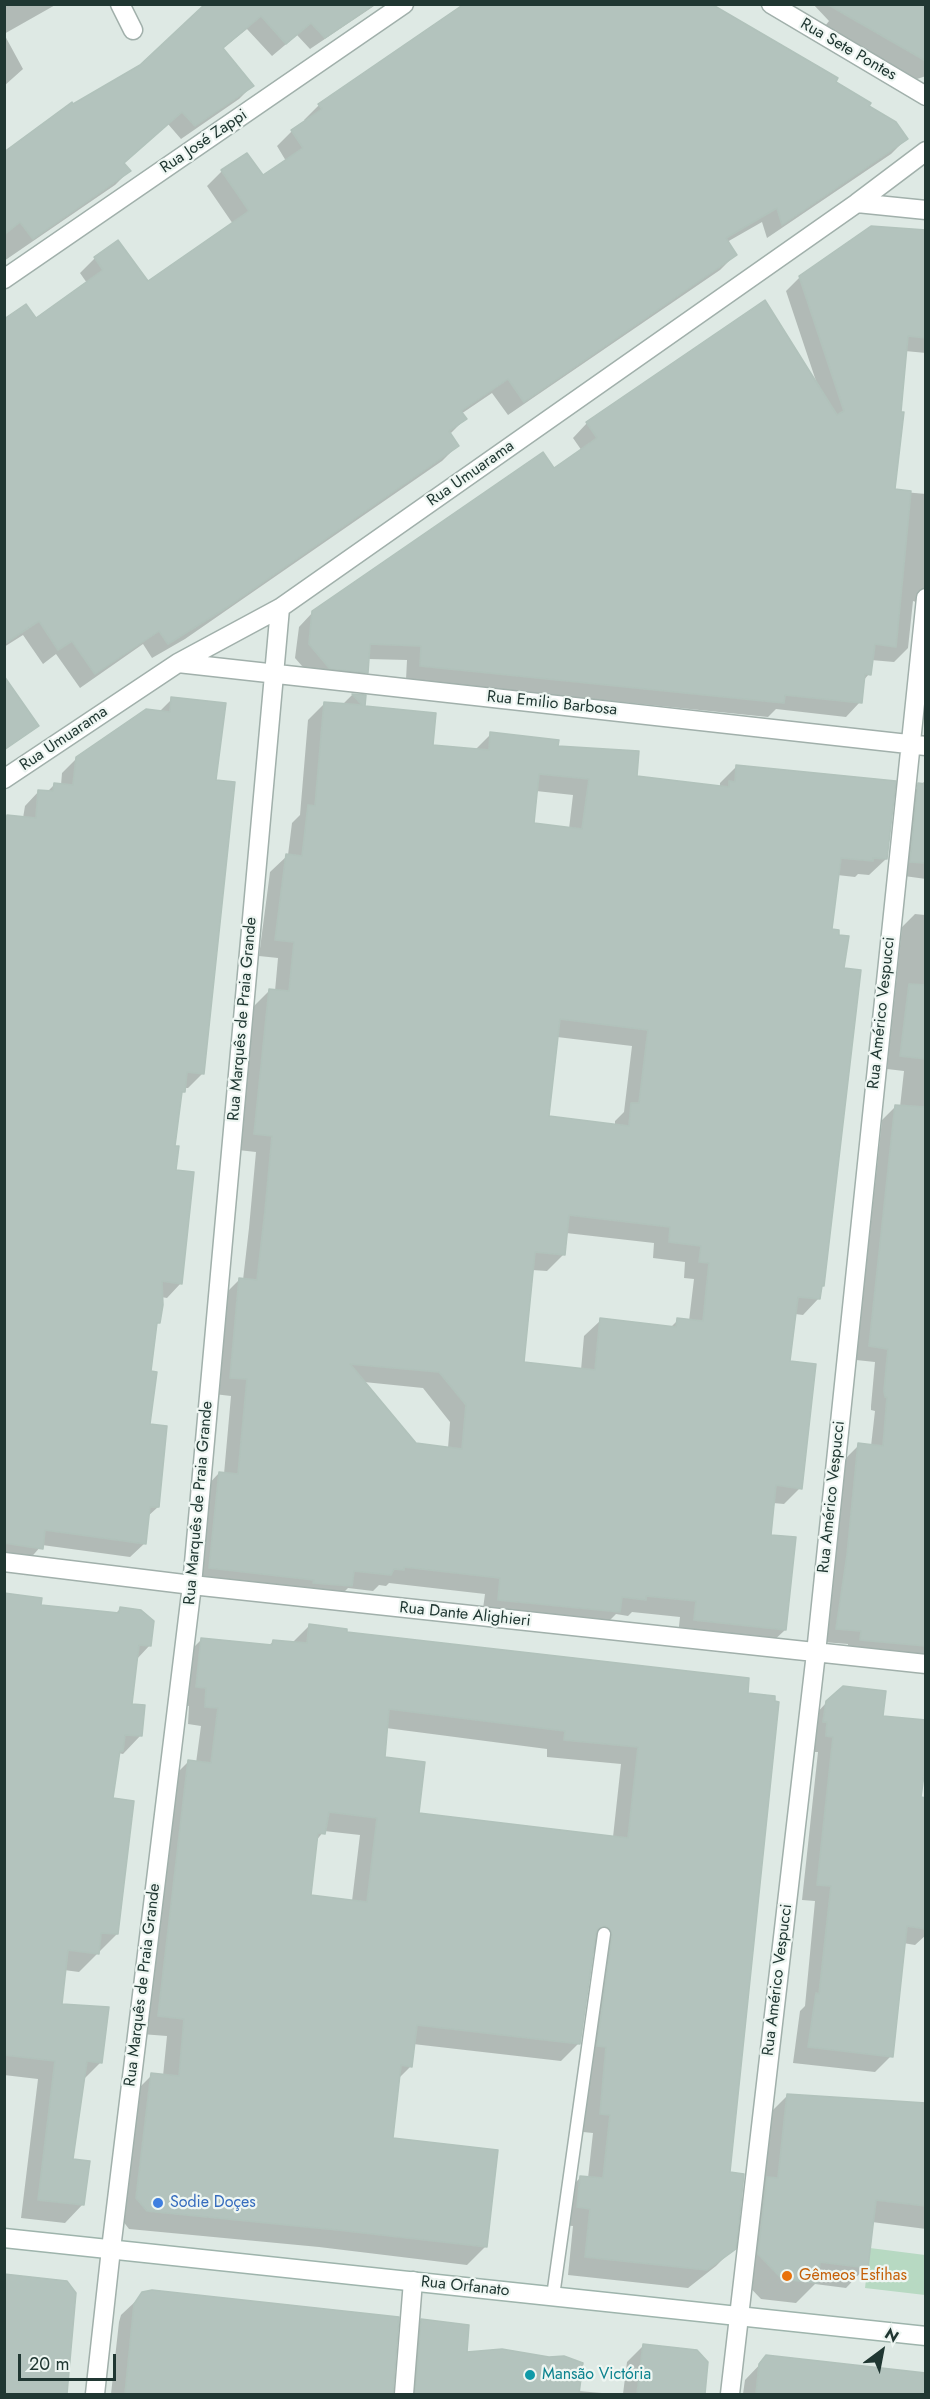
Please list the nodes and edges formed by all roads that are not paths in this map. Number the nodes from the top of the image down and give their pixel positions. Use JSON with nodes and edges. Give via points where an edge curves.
{"nodes":[{"id":1,"x":120,"y":4,"type":"edge"},
{"id":2,"x":404,"y":4,"type":"edge"},
{"id":3,"x":771,"y":4,"type":"edge"},
{"id":4,"x":133,"y":30,"type":"dead end"},
{"id":5,"x":926,"y":96,"type":"edge"},
{"id":6,"x":926,"y":151,"type":"edge"},
{"id":7,"x":857,"y":203,"type":"junction"},
{"id":8,"x":926,"y":210,"type":"edge"},
{"id":9,"x":4,"y":279,"type":"edge"},
{"id":10,"x":926,"y":598,"type":"edge"},
{"id":11,"x":280,"y":608,"type":"junction"},
{"id":12,"x":178,"y":663,"type":"junction"},
{"id":13,"x":273,"y":673,"type":"junction"},
{"id":14,"x":917,"y":745,"type":"edge"},
{"id":15,"x":4,"y":779,"type":"edge"},
{"id":16,"x":4,"y":1562,"type":"edge"},
{"id":17,"x":192,"y":1585,"type":"junction"},
{"id":18,"x":816,"y":1653,"type":"junction"},
{"id":19,"x":926,"y":1664,"type":"edge"},
{"id":20,"x":604,"y":1934,"type":"dead end"},
{"id":21,"x":4,"y":2238,"type":"edge"},
{"id":22,"x":111,"y":2249,"type":"junction"},
{"id":23,"x":413,"y":2282,"type":"junction"},
{"id":24,"x":552,"y":2296,"type":"junction"},
{"id":25,"x":739,"y":2316,"type":"junction"},
{"id":26,"x":926,"y":2336,"type":"edge"},
{"id":27,"x":95,"y":2394,"type":"edge"},
{"id":28,"x":404,"y":2394,"type":"edge"},
{"id":29,"x":730,"y":2394,"type":"edge"}],
"edges":[{"from":1,"to":4,"type":"street"},
{"from":2,"to":9,"type":"street","name":"Rua José Zappi"},
{"from":3,"to":5,"type":"street","name":"Rua Sete Pontes"},
{"from":6,"to":7,"type":"street","name":"Rua Umuarama"},
{"from":7,"to":8,"type":"street"},
{"from":7,"to":11,"type":"street","name":"Rua Umuarama"},
{"from":10,"to":14,"type":"street","name":"Rua Américo Vespucci"},
{"from":11,"to":12,"type":"street","name":"Rua Umuarama"},
{"from":11,"to":13,"type":"street","name":"Rua Marquês de Praia Grande"},
{"from":12,"to":13,"type":"street","name":"Rua Emilio Barbosa"},
{"from":12,"to":15,"type":"street","name":"Rua Umuarama"},
{"from":13,"to":14,"type":"street","name":"Rua Emilio Barbosa"},
{"from":13,"to":17,"type":"street","name":"Rua Marquês de Praia Grande"},
{"from":14,"to":18,"type":"street","name":"Rua Américo Vespucci"},
{"from":16,"to":17,"type":"street","name":"Rua Dante Alighieri"},
{"from":17,"to":18,"type":"street","name":"Rua Dante Alighieri"},
{"from":17,"to":22,"type":"street","name":"Rua Marquês de Praia Grande"},
{"from":18,"to":19,"type":"street","name":"Rua Dante Alighieri"},
{"from":18,"to":25,"type":"street","name":"Rua Américo Vespucci"},
{"from":20,"to":24,"type":"lane"},
{"from":21,"to":22,"type":"street","name":"Rua Orfanato"},
{"from":22,"to":23,"type":"street","name":"Rua Orfanato"},
{"from":22,"to":27,"type":"street","name":"Rua Marquês de Praia Grande"},
{"from":23,"to":24,"type":"street","name":"Rua Orfanato"},
{"from":23,"to":28,"type":"street"},
{"from":24,"to":25,"type":"street","name":"Rua Orfanato"},
{"from":25,"to":26,"type":"street","name":"Rua Orfanato"},
{"from":25,"to":29,"type":"street","name":"Rua Américo Vespucci"}]}
